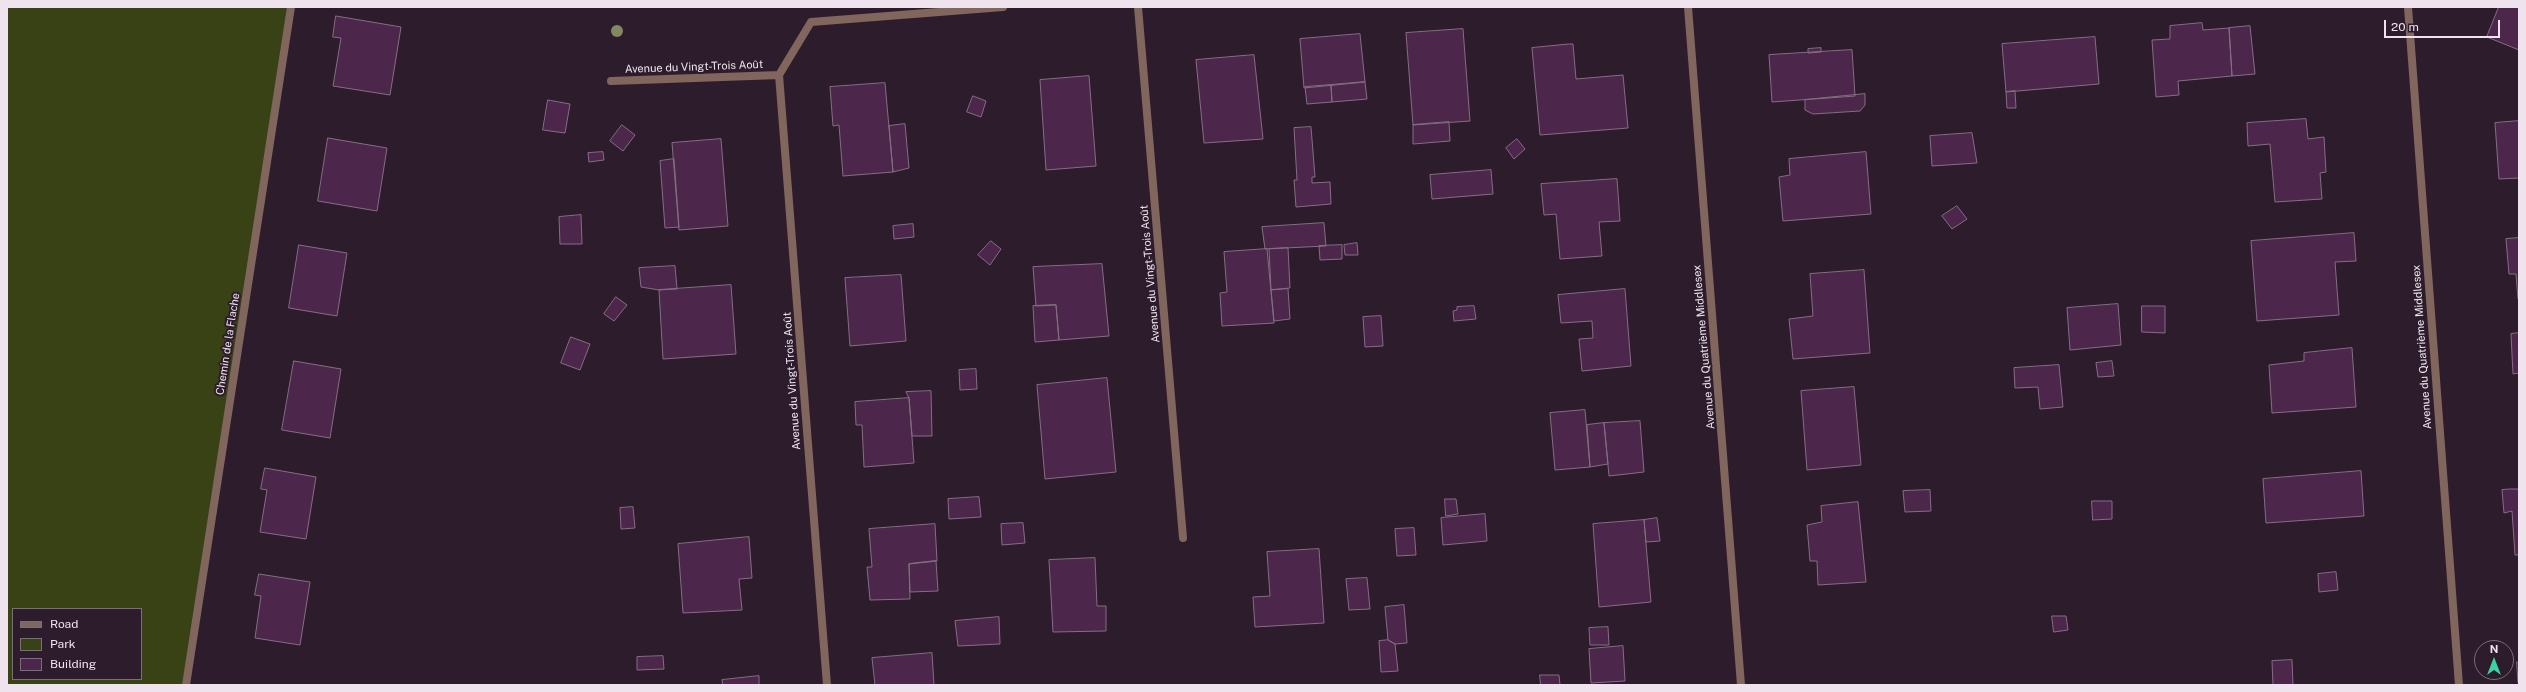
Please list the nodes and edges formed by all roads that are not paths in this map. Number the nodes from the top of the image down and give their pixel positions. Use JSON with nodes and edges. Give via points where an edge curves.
{"nodes":[{"id":1,"x":292,"y":7,"type":"edge"},
{"id":2,"x":1003,"y":7,"type":"edge"},
{"id":3,"x":1138,"y":7,"type":"edge"},
{"id":4,"x":1688,"y":7,"type":"edge"},
{"id":5,"x":2408,"y":7,"type":"edge"},
{"id":6,"x":779,"y":75,"type":"junction"},
{"id":7,"x":611,"y":81,"type":"dead end"},
{"id":8,"x":1183,"y":538,"type":"dead end"},
{"id":9,"x":186,"y":685,"type":"edge"},
{"id":10,"x":827,"y":685,"type":"edge"},
{"id":11,"x":1741,"y":685,"type":"edge"},
{"id":12,"x":2459,"y":685,"type":"edge"}],
"edges":[{"from":1,"to":9,"type":"street","name":"Chemin de la Flache"},
{"from":2,"to":6,"type":"street","name":"Avenue du Vingt-Trois Août","via":[[811,22]]},
{"from":3,"to":8,"type":"street","name":"Avenue du Vingt-Trois Août"},
{"from":4,"to":11,"type":"street","name":"Avenue du Quatrième Middlesex"},
{"from":5,"to":12,"type":"street","name":"Avenue du Quatrième Middlesex"},
{"from":6,"to":7,"type":"street","name":"Avenue du Vingt-Trois Août"},
{"from":6,"to":10,"type":"street","name":"Avenue du Vingt-Trois Août"}]}
